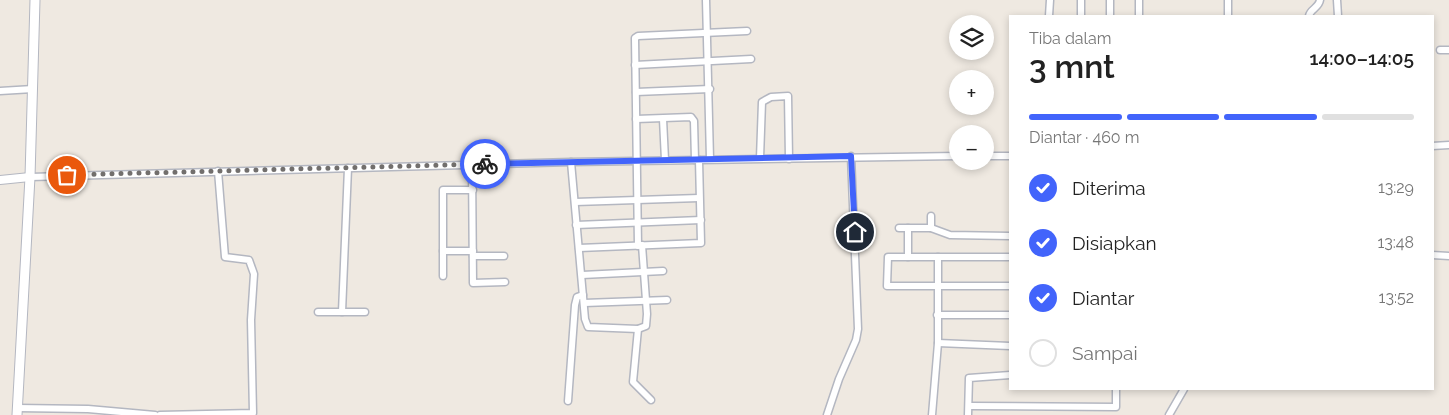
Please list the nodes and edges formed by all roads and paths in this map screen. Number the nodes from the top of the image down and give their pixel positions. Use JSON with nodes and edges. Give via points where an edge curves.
{"nodes":[{"id":1,"x":35,"y":0,"type":"edge"},
{"id":2,"x":706,"y":0,"type":"edge"},
{"id":3,"x":1050,"y":0,"type":"edge"},
{"id":4,"x":1081,"y":0,"type":"edge"},
{"id":5,"x":1110,"y":0,"type":"edge"},
{"id":6,"x":1139,"y":0,"type":"edge"},
{"id":7,"x":1228,"y":0,"type":"edge"},
{"id":8,"x":1320,"y":0,"type":"edge"},
{"id":9,"x":1337,"y":0,"type":"edge"},
{"id":10,"x":1049,"y":15,"type":"edge"},
{"id":11,"x":1081,"y":15,"type":"edge"},
{"id":12,"x":1110,"y":15,"type":"edge"},
{"id":13,"x":1139,"y":15,"type":"edge"},
{"id":14,"x":1228,"y":15,"type":"edge"},
{"id":15,"x":1309,"y":15,"type":"edge"},
{"id":16,"x":1338,"y":15,"type":"edge"},
{"id":17,"x":747,"y":31,"type":"dead end"},
{"id":18,"x":708,"y":33,"type":"junction"},
{"id":19,"x":1440,"y":50,"type":"dead end"},
{"id":20,"x":1449,"y":50,"type":"edge"},
{"id":21,"x":751,"y":59,"type":"dead end"},
{"id":22,"x":708,"y":62,"type":"junction"},
{"id":23,"x":635,"y":65,"type":"junction"},
{"id":24,"x":33,"y":89,"type":"junction"},
{"id":25,"x":710,"y":89,"type":"junction"},
{"id":26,"x":0,"y":91,"type":"edge"},
{"id":27,"x":636,"y":92,"type":"junction"},
{"id":28,"x":636,"y":119,"type":"junction"},
{"id":29,"x":664,"y":119,"type":"junction"},
{"id":30,"x":1449,"y":145,"type":"edge"},
{"id":31,"x":1434,"y":146,"type":"edge"},
{"id":32,"x":851,"y":156,"type":"junction"},
{"id":33,"x":949,"y":156,"type":"edge"},
{"id":34,"x":994,"y":156,"type":"edge"},
{"id":35,"x":1009,"y":156,"type":"edge"},
{"id":36,"x":760,"y":158,"type":"junction"},
{"id":37,"x":710,"y":159,"type":"junction"},
{"id":38,"x":789,"y":159,"type":"junction"},
{"id":39,"x":665,"y":160,"type":"junction"},
{"id":40,"x":697,"y":160,"type":"junction"},
{"id":41,"x":636,"y":161,"type":"junction"},
{"id":42,"x":571,"y":162,"type":"junction"},
{"id":43,"x":472,"y":165,"type":"junction"},
{"id":44,"x":348,"y":168,"type":"junction"},
{"id":45,"x":218,"y":171,"type":"junction"},
{"id":46,"x":30,"y":177,"type":"junction"},
{"id":47,"x":0,"y":180,"type":"edge"},
{"id":48,"x":473,"y":190,"type":"junction"},
{"id":49,"x":699,"y":198,"type":"junction"},
{"id":50,"x":637,"y":199,"type":"junction"},
{"id":51,"x":575,"y":202,"type":"junction"},
{"id":52,"x":931,"y":216,"type":"dead end"},
{"id":53,"x":701,"y":220,"type":"junction"},
{"id":54,"x":637,"y":222,"type":"junction"},
{"id":55,"x":576,"y":225,"type":"junction"},
{"id":56,"x":899,"y":228,"type":"dead end"},
{"id":57,"x":908,"y":228,"type":"junction"},
{"id":58,"x":931,"y":228,"type":"junction"},
{"id":59,"x":1009,"y":236,"type":"edge"},
{"id":60,"x":640,"y":245,"type":"junction"},
{"id":61,"x":579,"y":248,"type":"junction"},
{"id":62,"x":443,"y":251,"type":"junction"},
{"id":63,"x":473,"y":253,"type":"junction"},
{"id":64,"x":504,"y":256,"type":"dead end"},
{"id":65,"x":1434,"y":256,"type":"edge"},
{"id":66,"x":1449,"y":256,"type":"edge"},
{"id":67,"x":908,"y":257,"type":"junction"},
{"id":68,"x":938,"y":257,"type":"junction"},
{"id":69,"x":1009,"y":257,"type":"edge"},
{"id":70,"x":664,"y":271,"type":"dead end"},
{"id":71,"x":644,"y":272,"type":"junction"},
{"id":72,"x":582,"y":275,"type":"junction"},
{"id":73,"x":443,"y":276,"type":"dead end"},
{"id":74,"x":506,"y":282,"type":"dead end"},
{"id":75,"x":938,"y":286,"type":"junction"},
{"id":76,"x":1009,"y":286,"type":"edge"},
{"id":77,"x":583,"y":295,"type":"junction"},
{"id":78,"x":646,"y":300,"type":"junction"},
{"id":79,"x":667,"y":300,"type":"dead end"},
{"id":80,"x":584,"y":303,"type":"junction"},
{"id":81,"x":318,"y":312,"type":"dead end"},
{"id":82,"x":342,"y":312,"type":"junction"},
{"id":83,"x":365,"y":312,"type":"dead end"},
{"id":84,"x":937,"y":315,"type":"junction"},
{"id":85,"x":1009,"y":315,"type":"edge"},
{"id":86,"x":638,"y":328,"type":"junction"},
{"id":87,"x":938,"y":344,"type":"junction"},
{"id":88,"x":1009,"y":346,"type":"edge"},
{"id":89,"x":1009,"y":375,"type":"edge"},
{"id":90,"x":1116,"y":390,"type":"edge"},
{"id":91,"x":1183,"y":390,"type":"edge"},
{"id":92,"x":650,"y":400,"type":"dead end"},
{"id":93,"x":568,"y":401,"type":"dead end"},
{"id":94,"x":969,"y":406,"type":"junction"},
{"id":95,"x":1107,"y":407,"type":"junction"},
{"id":96,"x":17,"y":412,"type":"edge"},
{"id":97,"x":253,"y":414,"type":"edge"},
{"id":98,"x":155,"y":415,"type":"edge"},
{"id":99,"x":160,"y":415,"type":"edge"},
{"id":100,"x":827,"y":415,"type":"edge"},
{"id":101,"x":932,"y":415,"type":"edge"},
{"id":102,"x":968,"y":415,"type":"edge"},
{"id":103,"x":1107,"y":415,"type":"edge"},
{"id":104,"x":1169,"y":415,"type":"edge"}],
"edges":[{"from":1,"to":24,"type":"main road"},
{"from":2,"to":18,"type":"street"},
{"from":3,"to":10,"type":"street"},
{"from":4,"to":11,"type":"street"},
{"from":5,"to":12,"type":"street"},
{"from":6,"to":13,"type":"street"},
{"from":7,"to":14,"type":"street"},
{"from":8,"to":15,"type":"street"},
{"from":9,"to":16,"type":"street"},
{"from":17,"to":18,"type":"street"},
{"from":18,"to":22,"type":"street"},
{"from":18,"to":23,"type":"street","via":[[636,36]]},
{"from":19,"to":20,"type":"street"},
{"from":21,"to":22,"type":"street"},
{"from":22,"to":23,"type":"street"},
{"from":22,"to":25,"type":"street"},
{"from":23,"to":27,"type":"street"},
{"from":24,"to":26,"type":"street"},
{"from":24,"to":46,"type":"main road"},
{"from":25,"to":27,"type":"street"},
{"from":25,"to":37,"type":"street"},
{"from":27,"to":28,"type":"street"},
{"from":28,"to":29,"type":"street"},
{"from":28,"to":41,"type":"street"},
{"from":29,"to":39,"type":"street"},
{"from":29,"to":40,"type":"street","via":[[693,119]]},
{"from":30,"to":31,"type":"street"},
{"from":32,"to":33,"type":"street"},
{"from":32,"to":38,"type":"street"},
{"from":32,"to":100,"type":"street","via":[[858,328]]},
{"from":34,"to":35,"type":"street"},
{"from":36,"to":37,"type":"street"},
{"from":36,"to":38,"type":"street"},
{"from":36,"to":38,"type":"street","via":[[762,102],[771,97],[788,96]]},
{"from":37,"to":40,"type":"street"},
{"from":39,"to":40,"type":"street"},
{"from":39,"to":41,"type":"street"},
{"from":40,"to":49,"type":"street"},
{"from":41,"to":42,"type":"street"},
{"from":41,"to":50,"type":"street"},
{"from":42,"to":43,"type":"street"},
{"from":42,"to":51,"type":"street"},
{"from":43,"to":44,"type":"street"},
{"from":43,"to":48,"type":"street"},
{"from":44,"to":45,"type":"street"},
{"from":44,"to":82,"type":"street"},
{"from":45,"to":46,"type":"street"},
{"from":45,"to":97,"type":"street","via":[[225,257],[249,260],[254,274],[251,320]]},
{"from":46,"to":47,"type":"street"},
{"from":46,"to":96,"type":"main road"},
{"from":48,"to":62,"type":"street","via":[[443,190]]},
{"from":48,"to":63,"type":"street"},
{"from":49,"to":50,"type":"street"},
{"from":49,"to":53,"type":"street"},
{"from":50,"to":51,"type":"street"},
{"from":50,"to":54,"type":"street"},
{"from":51,"to":55,"type":"street"},
{"from":52,"to":58,"type":"street"},
{"from":53,"to":54,"type":"street"},
{"from":53,"to":60,"type":"street","via":[[701,243]]},
{"from":54,"to":55,"type":"street"},
{"from":54,"to":60,"type":"street"},
{"from":55,"to":61,"type":"street"},
{"from":56,"to":57,"type":"street"},
{"from":57,"to":58,"type":"street"},
{"from":57,"to":67,"type":"street"},
{"from":58,"to":59,"type":"street","via":[[950,235]]},
{"from":60,"to":61,"type":"street"},
{"from":60,"to":71,"type":"street"},
{"from":61,"to":72,"type":"street"},
{"from":62,"to":63,"type":"street"},
{"from":62,"to":73,"type":"street"},
{"from":63,"to":64,"type":"street"},
{"from":63,"to":74,"type":"street","via":[[473,284]]},
{"from":65,"to":66,"type":"street"},
{"from":67,"to":68,"type":"street"},
{"from":67,"to":75,"type":"street","via":[[888,257],[887,286]]},
{"from":68,"to":69,"type":"street"},
{"from":68,"to":75,"type":"street"},
{"from":70,"to":71,"type":"street"},
{"from":71,"to":72,"type":"street"},
{"from":71,"to":78,"type":"street"},
{"from":72,"to":77,"type":"street"},
{"from":75,"to":76,"type":"street"},
{"from":75,"to":84,"type":"street"},
{"from":77,"to":80,"type":"street"},
{"from":77,"to":93,"type":"street","via":[[577,296],[575,305]]},
{"from":78,"to":79,"type":"street"},
{"from":78,"to":80,"type":"street"},
{"from":78,"to":86,"type":"street","via":[[647,324]]},
{"from":80,"to":86,"type":"street","via":[[586,324],[590,328]]},
{"from":81,"to":82,"type":"street"},
{"from":82,"to":83,"type":"street"},
{"from":84,"to":85,"type":"street"},
{"from":84,"to":87,"type":"street"},
{"from":86,"to":92,"type":"street","via":[[634,382]]},
{"from":87,"to":88,"type":"street"},
{"from":87,"to":101,"type":"street"},
{"from":89,"to":94,"type":"street","via":[[969,378]]},
{"from":90,"to":95,"type":"street","via":[[1116,407]]},
{"from":91,"to":104,"type":"street"},
{"from":94,"to":95,"type":"street"},
{"from":94,"to":102,"type":"street"},
{"from":95,"to":103,"type":"street"},
{"from":96,"to":98,"type":"street","via":[[88,409]]},
{"from":97,"to":99,"type":"street"}]}
